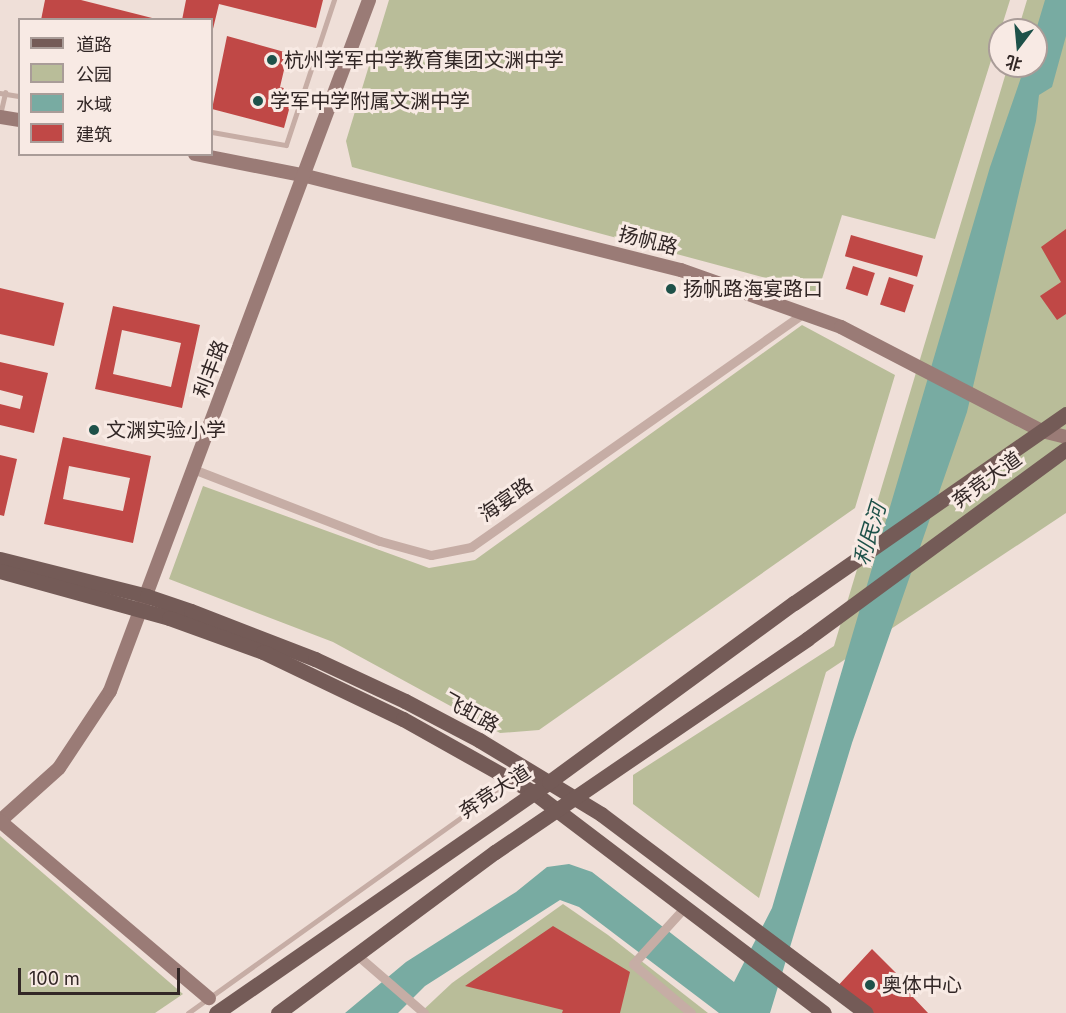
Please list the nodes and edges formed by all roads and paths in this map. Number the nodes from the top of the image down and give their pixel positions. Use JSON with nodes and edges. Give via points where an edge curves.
{"nodes":[{"id":1,"x":334,"y":0,"type":"edge"},
{"id":2,"x":369,"y":0,"type":"edge"},
{"id":3,"x":2,"y":93,"type":"edge"},
{"id":4,"x":18,"y":96,"type":"edge"},
{"id":5,"x":0,"y":116,"type":"edge"},
{"id":6,"x":18,"y":120,"type":"edge"},
{"id":7,"x":213,"y":132,"type":"edge"},
{"id":8,"x":205,"y":156,"type":"edge"},
{"id":9,"x":306,"y":176,"type":"junction"},
{"id":10,"x":802,"y":314,"type":"junction"},
{"id":11,"x":1066,"y":414,"type":"edge"},
{"id":12,"x":1042,"y":431,"type":"junction"},
{"id":13,"x":1066,"y":437,"type":"edge"},
{"id":14,"x":1064,"y":452,"type":"edge"},
{"id":15,"x":193,"y":469,"type":"junction"},
{"id":16,"x":0,"y":559,"type":"edge"},
{"id":17,"x":0,"y":571,"type":"edge"},
{"id":18,"x":143,"y":602,"type":"junction"},
{"id":19,"x":513,"y":781,"type":"junction"},
{"id":20,"x":549,"y":782,"type":"junction"},
{"id":21,"x":533,"y":792,"type":"junction"},
{"id":22,"x":574,"y":797,"type":"junction"},
{"id":23,"x":556,"y":810,"type":"junction"},
{"id":24,"x":0,"y":821,"type":"edge"},
{"id":25,"x":685,"y":907,"type":"junction"},
{"id":26,"x":357,"y":955,"type":"junction"},
{"id":27,"x":209,"y":998,"type":"junction"},
{"id":28,"x":188,"y":1013,"type":"edge"},
{"id":29,"x":216,"y":1013,"type":"edge"},
{"id":30,"x":278,"y":1013,"type":"edge"},
{"id":31,"x":424,"y":1013,"type":"edge"},
{"id":32,"x":691,"y":1013,"type":"edge"},
{"id":33,"x":824,"y":1013,"type":"edge"},
{"id":34,"x":866,"y":1013,"type":"edge"}],
"edges":[{"from":1,"to":7,"type":"lane","via":[[286,145]]},
{"from":2,"to":9,"type":"street","name":"利丰路"},
{"from":3,"to":4,"type":"lane"},
{"from":3,"to":5,"type":"lane"},
{"from":5,"to":6,"type":"street"},
{"from":8,"to":9,"type":"street","name":"扬帆路"},
{"from":9,"to":10,"type":"street","name":"扬帆路","via":[[681,270]]},
{"from":9,"to":15,"type":"street","name":"利丰路"},
{"from":10,"to":12,"type":"street","name":"扬帆路","via":[[841,327]]},
{"from":10,"to":15,"type":"street","name":"海宴路","via":[[471,547],[431,555],[380,541]]},
{"from":11,"to":12,"type":"main road","name":"奔竞大道"},
{"from":12,"to":13,"type":"street","name":"扬帆路"},
{"from":12,"to":14,"type":"street"},
{"from":12,"to":20,"type":"main road","name":"奔竞大道","via":[[794,603]]},
{"from":14,"to":22,"type":"main road","name":"奔竞大道","via":[[807,639]]},
{"from":15,"to":18,"type":"street","name":"利丰路"},
{"from":16,"to":18,"type":"main road","name":"飞虹路"},
{"from":17,"to":18,"type":"main road","name":"飞虹路"},
{"from":18,"to":19,"type":"main road","name":"飞虹路","via":[[341,687]]},
{"from":18,"to":20,"type":"main road","name":"飞虹路","via":[[315,659],[436,718]]},
{"from":18,"to":24,"type":"street","name":"利丰路","via":[[110,691],[65,759]]},
{"from":19,"to":21,"type":"main road","name":"飞虹路"},
{"from":19,"to":27,"type":"lane"},
{"from":20,"to":21,"type":"main road","name":"奔竞大道"},
{"from":20,"to":22,"type":"main road","name":"飞虹路"},
{"from":21,"to":23,"type":"main road","name":"飞虹路"},
{"from":21,"to":29,"type":"main road","name":"奔竞大道"},
{"from":22,"to":23,"type":"main road"},
{"from":22,"to":34,"type":"main road","name":"飞虹路"},
{"from":23,"to":25,"type":"main road","name":"飞虹路"},
{"from":23,"to":26,"type":"main road"},
{"from":24,"to":27,"type":"street"},
{"from":25,"to":32,"type":"street","via":[[633,964]]},
{"from":25,"to":33,"type":"main road","name":"飞虹路"},
{"from":26,"to":30,"type":"main road"},
{"from":26,"to":31,"type":"street"},
{"from":27,"to":28,"type":"lane"}]}
